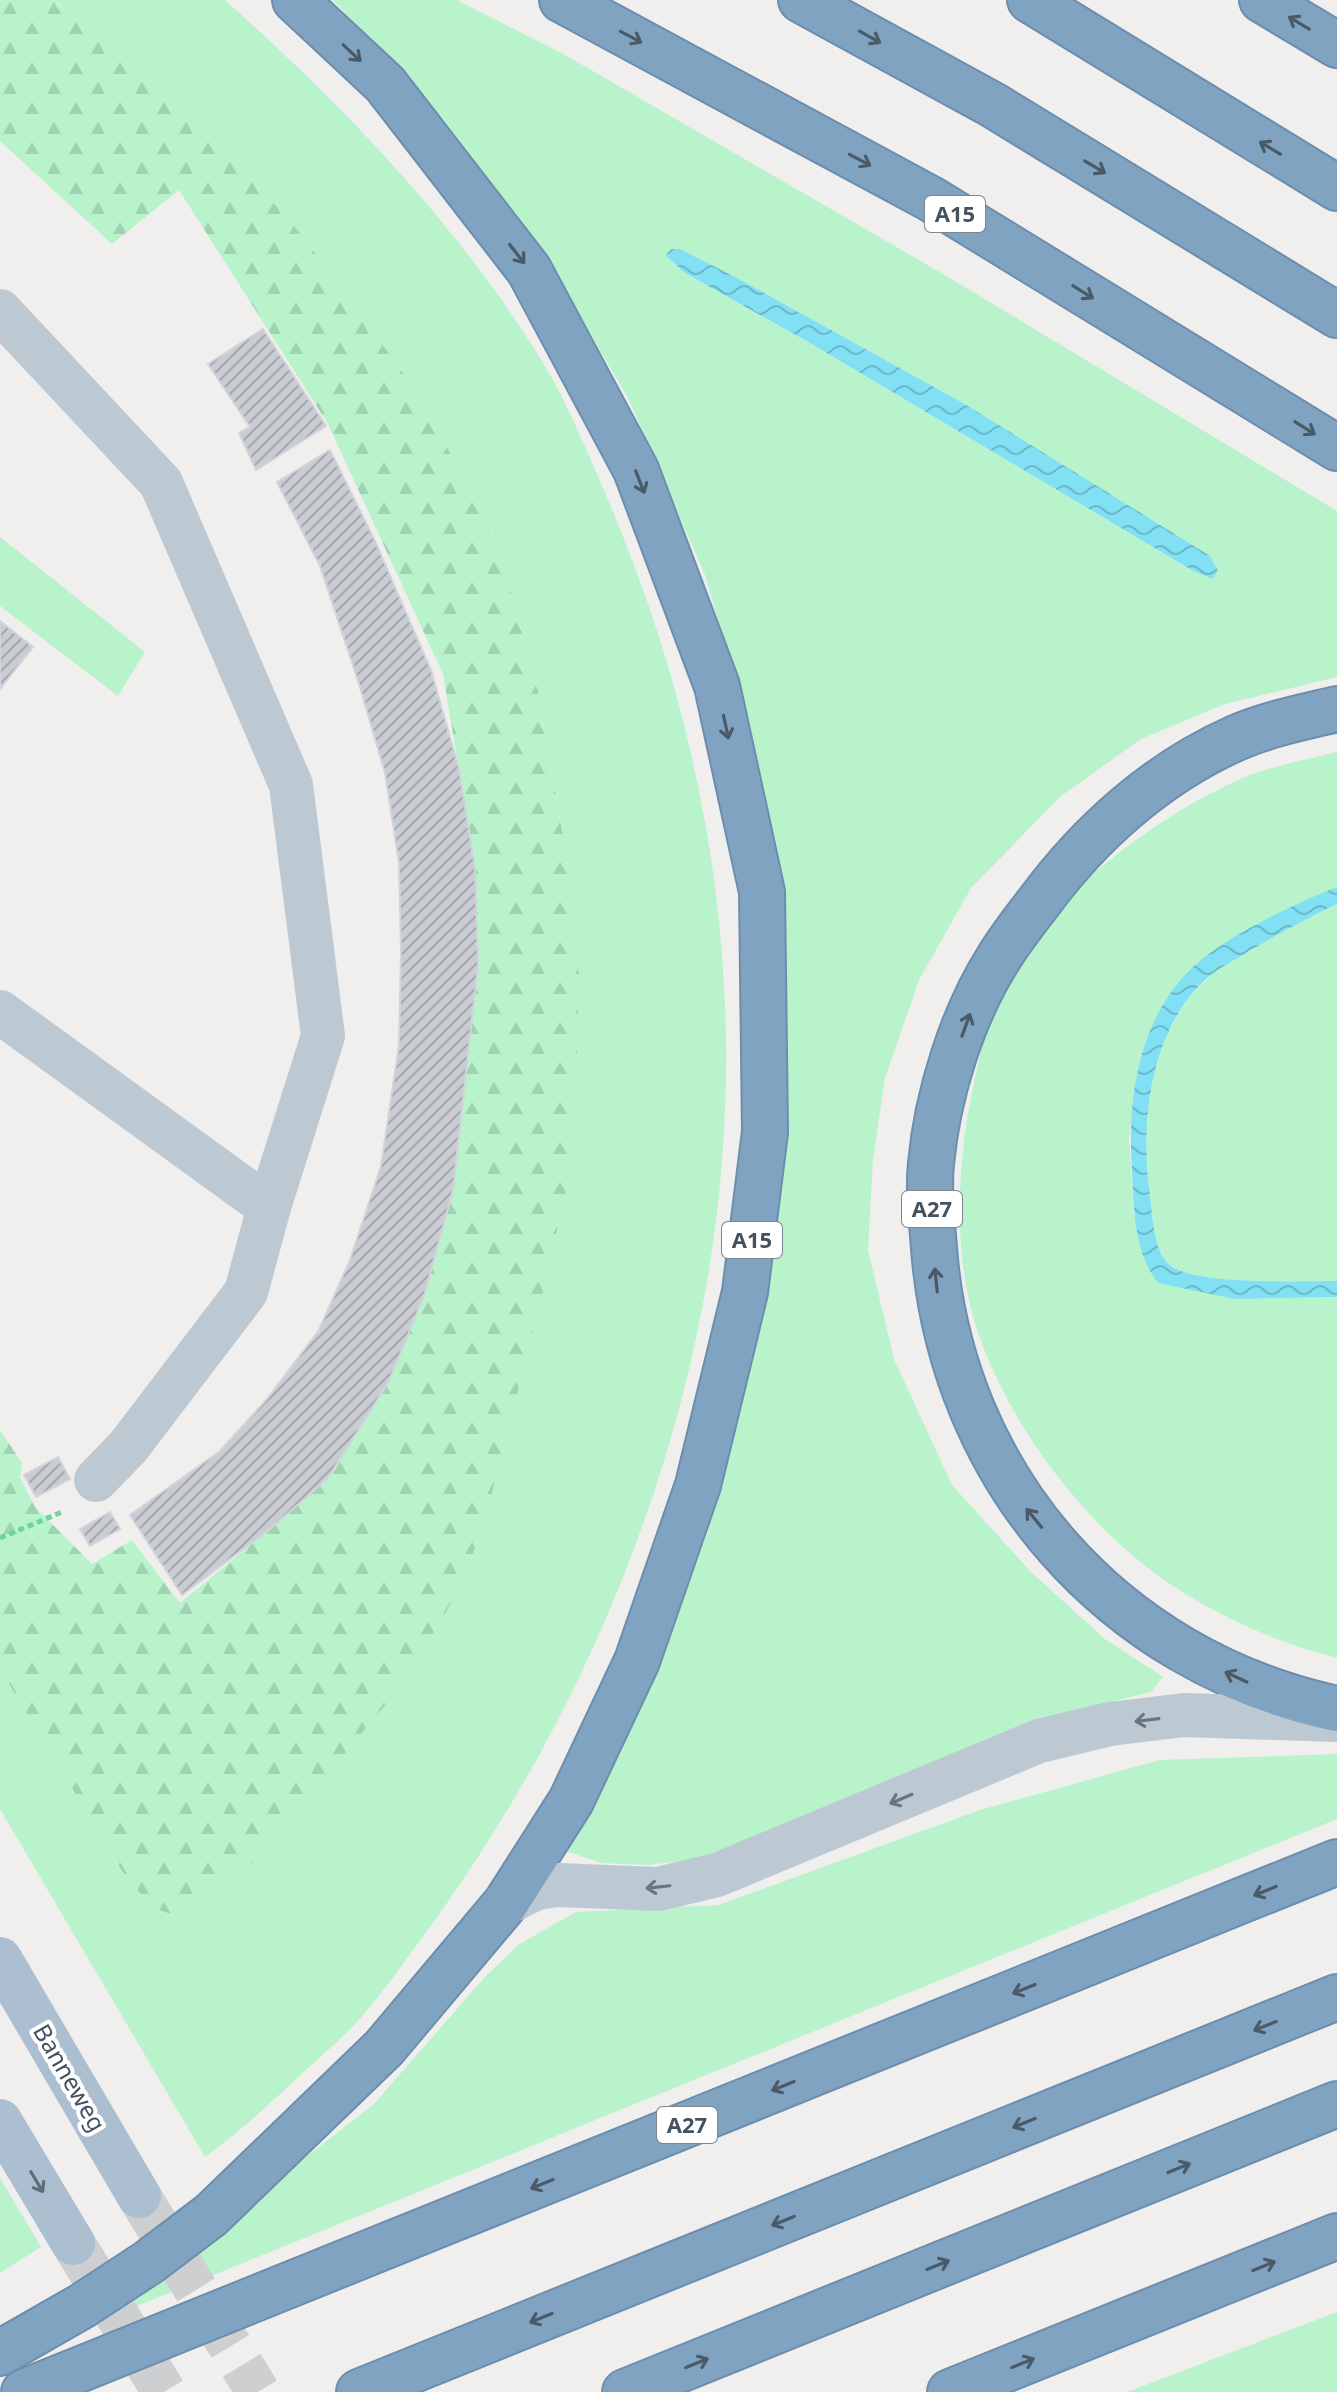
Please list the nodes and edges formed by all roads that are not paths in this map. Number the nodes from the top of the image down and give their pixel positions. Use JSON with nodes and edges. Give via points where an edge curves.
{"nodes":[{"id":1,"x":295,"y":0,"type":"edge"},
{"id":2,"x":562,"y":0,"type":"edge"},
{"id":3,"x":801,"y":0,"type":"edge"},
{"id":4,"x":1030,"y":0,"type":"edge"},
{"id":5,"x":1262,"y":0,"type":"edge"},
{"id":6,"x":1337,"y":45,"type":"edge"},
{"id":7,"x":1337,"y":188,"type":"edge"},
{"id":8,"x":0,"y":311,"type":"edge"},
{"id":9,"x":1337,"y":315,"type":"edge"},
{"id":10,"x":1337,"y":448,"type":"edge"},
{"id":11,"x":1337,"y":709,"type":"edge"},
{"id":12,"x":0,"y":1012,"type":"edge"},
{"id":13,"x":269,"y":1207,"type":"junction"},
{"id":14,"x":96,"y":1480,"type":"road end"},
{"id":15,"x":1337,"y":1709,"type":"edge"},
{"id":16,"x":1337,"y":1720,"type":"edge"},
{"id":17,"x":1337,"y":1862,"type":"edge"},
{"id":18,"x":506,"y":1903,"type":"junction"},
{"id":19,"x":0,"y":1959,"type":"edge"},
{"id":20,"x":1337,"y":1997,"type":"edge"},
{"id":21,"x":1337,"y":2104,"type":"edge"},
{"id":22,"x":0,"y":2121,"type":"edge"},
{"id":23,"x":139,"y":2196,"type":"tunnel mouth"},
{"id":24,"x":1337,"y":2236,"type":"edge"},
{"id":25,"x":73,"y":2243,"type":"tunnel mouth"},
{"id":26,"x":0,"y":2353,"type":"edge"},
{"id":27,"x":24,"y":2392,"type":"edge"},
{"id":28,"x":359,"y":2392,"type":"edge"},
{"id":29,"x":625,"y":2392,"type":"edge"},
{"id":30,"x":950,"y":2392,"type":"edge"}],
"edges":[{"from":1,"to":18,"type":"highway","number":"A15","one_way":true,"via":[[385,84],[529,270],[636,470],[717,686],[762,892],[765,1132],[745,1292],[698,1485],[637,1661],[571,1801]]},
{"from":2,"to":10,"type":"highway","number":"A15","one_way":true,"via":[[931,199]]},
{"from":3,"to":9,"type":"highway","one_way":true,"via":[[993,105]]},
{"from":7,"to":4,"type":"highway","one_way":true},
{"from":6,"to":5,"type":"highway","one_way":true},
{"from":8,"to":13,"type":"lane","via":[[161,483],[291,785],[323,1036]]},
{"from":15,"to":11,"type":"highway","number":"A27","one_way":true,"via":[[1242,1681],[1169,1643],[1110,1600],[1019,1499],[988,1445],[949,1338],[937,1290],[930,1165],[955,1054],[973,1005],[997,960],[1064,868],[1113,818],[1199,757],[1238,737]]},
{"from":12,"to":13,"type":"lane"},
{"from":13,"to":14,"type":"lane","via":[[246,1292],[128,1447]]},
{"from":16,"to":18,"type":"lane","one_way":true,"via":[[1184,1715],[1110,1724],[1039,1741],[717,1875],[658,1889],[558,1885],[537,1888]]},
{"from":17,"to":27,"type":"highway","number":"A27","one_way":true},
{"from":18,"to":26,"type":"highway","number":"A15","via":[[384,2048],[211,2215],[94,2299]]},
{"from":19,"to":23,"type":"main road","name":"Banneweg"},
{"from":20,"to":28,"type":"highway","one_way":true},
{"from":29,"to":21,"type":"highway","one_way":true},
{"from":22,"to":25,"type":"main road","one_way":true},
{"from":30,"to":24,"type":"highway","one_way":true}]}
